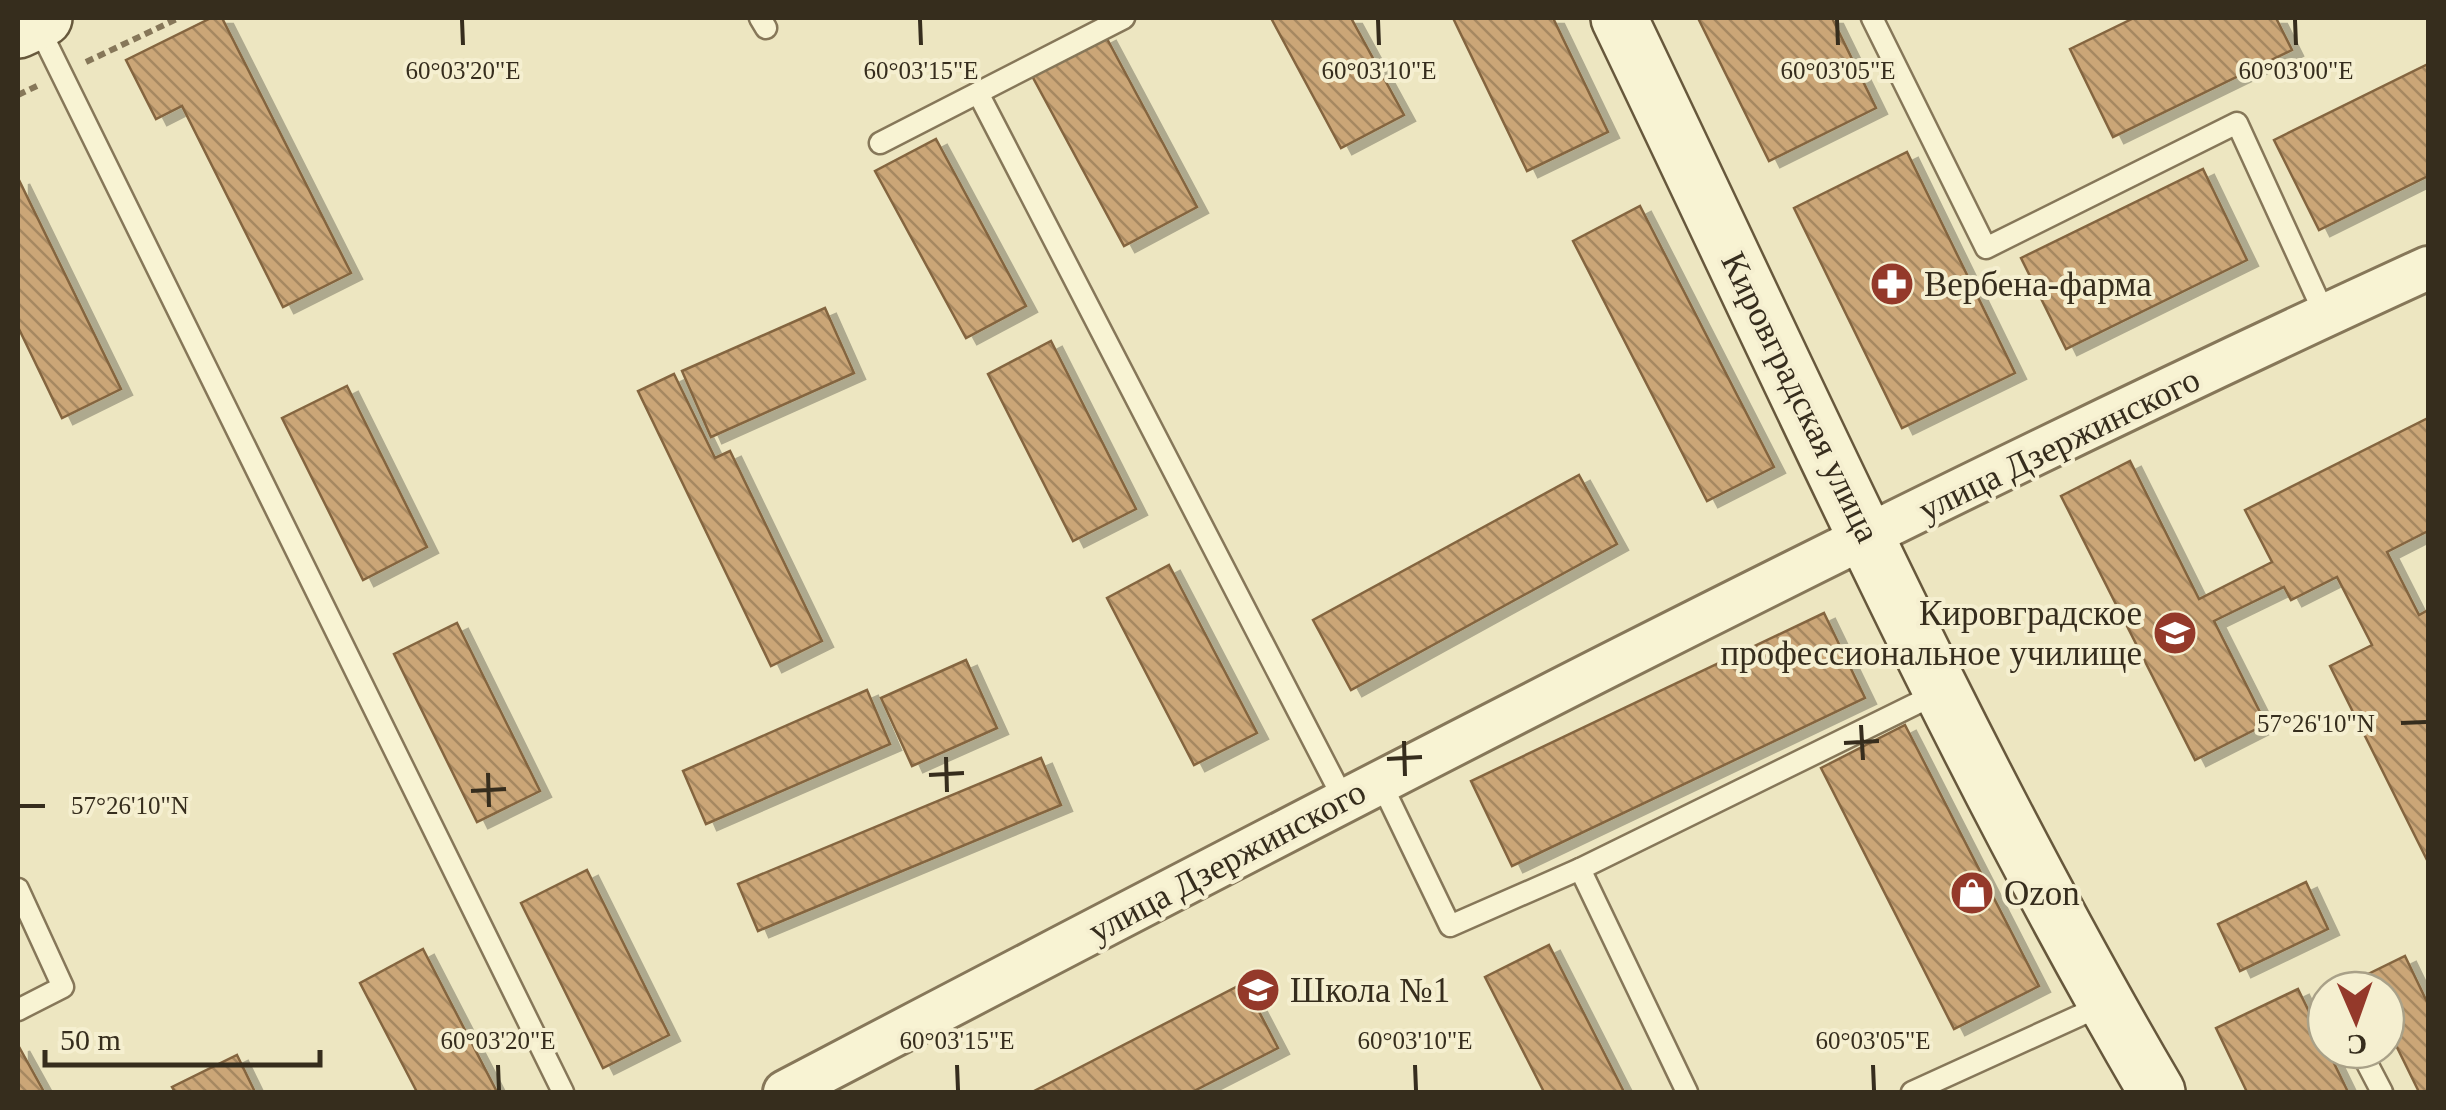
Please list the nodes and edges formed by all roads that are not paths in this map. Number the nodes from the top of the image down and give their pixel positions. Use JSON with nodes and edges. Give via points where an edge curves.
{"nodes":[{"id":1,"x":1124,"y":18,"type":"edge"},
{"id":2,"x":1619,"y":18,"type":"edge"},
{"id":3,"x":1872,"y":18,"type":"edge"},
{"id":4,"x":33,"y":22,"type":"edge"},
{"id":5,"x":978,"y":93,"type":"junction"},
{"id":6,"x":880,"y":143,"type":"dead end"},
{"id":7,"x":2428,"y":268,"type":"edge"},
{"id":8,"x":2325,"y":315,"type":"junction"},
{"id":9,"x":1868,"y":537,"type":"junction"},
{"id":10,"x":1942,"y":691,"type":"junction"},
{"id":11,"x":1362,"y":790,"type":"junction"},
{"id":12,"x":1580,"y":869,"type":"junction"},
{"id":13,"x":18,"y":888,"type":"edge"},
{"id":14,"x":2105,"y":1004,"type":"junction"},
{"id":15,"x":18,"y":1010,"type":"edge"},
{"id":16,"x":563,"y":1092,"type":"edge"},
{"id":17,"x":785,"y":1092,"type":"edge"},
{"id":18,"x":1687,"y":1092,"type":"edge"},
{"id":19,"x":1912,"y":1092,"type":"edge"},
{"id":20,"x":2157,"y":1092,"type":"edge"}],
"edges":[{"from":1,"to":5,"type":"lane"},
{"from":2,"to":9,"type":"street","name":"Кировградская улица"},
{"from":3,"to":8,"type":"lane","via":[[1986,248],[2236,123]]},
{"from":4,"to":16,"type":"lane"},
{"from":5,"to":6,"type":"lane"},
{"from":5,"to":11,"type":"lane"},
{"from":7,"to":8,"type":"street","name":"улица Дзержинского"},
{"from":8,"to":9,"type":"street","name":"улица Дзержинского"},
{"from":9,"to":10,"type":"street","name":"Кировградская улица"},
{"from":9,"to":11,"type":"street","name":"улица Дзержинского"},
{"from":10,"to":12,"type":"lane"},
{"from":10,"to":14,"type":"street","name":"Кировградская улица"},
{"from":11,"to":12,"type":"lane","via":[[1450,926]]},
{"from":11,"to":17,"type":"street","name":"улица Дзержинского"},
{"from":12,"to":18,"type":"lane"},
{"from":13,"to":15,"type":"lane","via":[[63,987]]},
{"from":14,"to":19,"type":"lane"},
{"from":14,"to":20,"type":"street","name":"Кировградская улица"}]}
